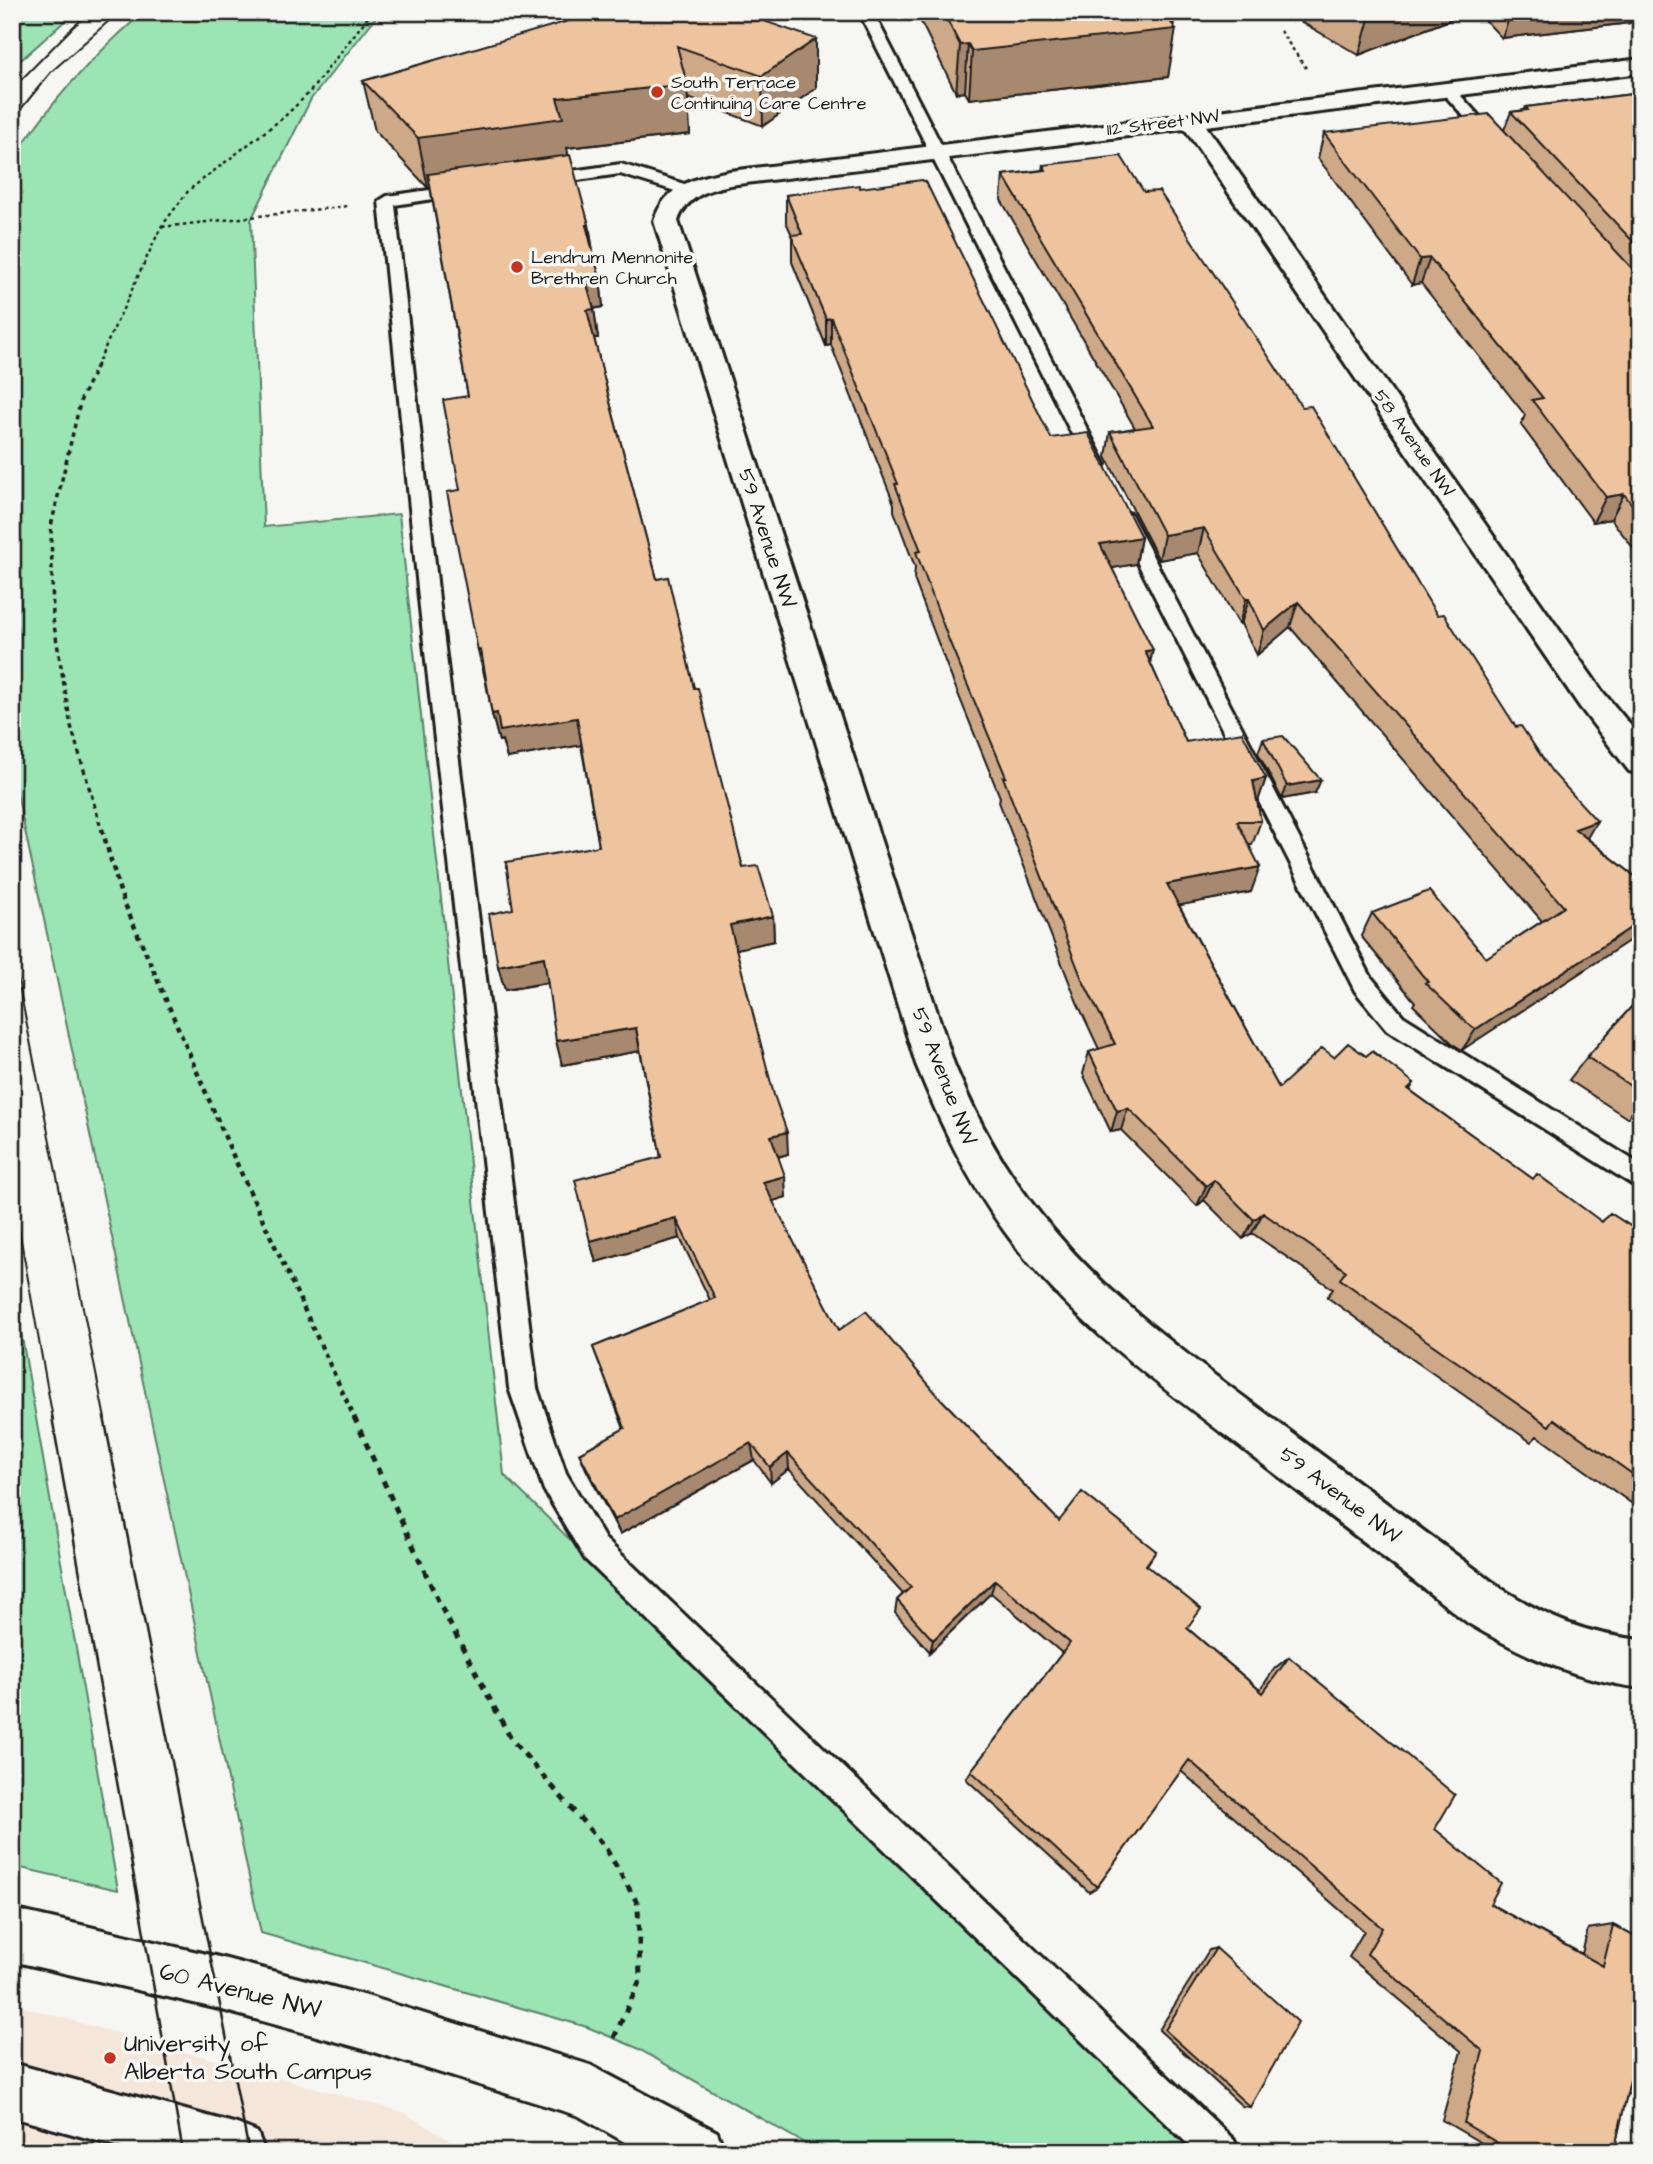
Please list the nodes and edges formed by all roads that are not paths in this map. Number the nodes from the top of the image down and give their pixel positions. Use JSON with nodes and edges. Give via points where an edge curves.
{"nodes":[{"id":1,"x":866,"y":12,"type":"edge"},
{"id":2,"x":1641,"y":66,"type":"edge"},
{"id":3,"x":1447,"y":89,"type":"junction"},
{"id":4,"x":1190,"y":120,"type":"junction"},
{"id":5,"x":936,"y":152,"type":"junction"},
{"id":6,"x":1505,"y":153,"type":"edge"},
{"id":7,"x":525,"y":182,"type":"edge"},
{"id":8,"x":484,"y":188,"type":"edge"},
{"id":9,"x":688,"y":190,"type":"junction"},
{"id":10,"x":1102,"y":477,"type":"edge"},
{"id":11,"x":1115,"y":502,"type":"edge"},
{"id":12,"x":1641,"y":762,"type":"edge"},
{"id":13,"x":1641,"y":1180,"type":"edge"},
{"id":14,"x":1641,"y":1664,"type":"edge"},
{"id":15,"x":12,"y":1935,"type":"edge"},
{"id":16,"x":12,"y":2090,"type":"edge"},
{"id":17,"x":237,"y":2152,"type":"edge"},
{"id":18,"x":697,"y":2152,"type":"edge"},
{"id":19,"x":1222,"y":2152,"type":"edge"}],
"edges":[{"from":1,"to":5,"type":"lane"},
{"from":2,"to":3,"type":"street","name":"112 Street NW"},
{"from":3,"to":4,"type":"street","name":"112 Street NW"},
{"from":3,"to":6,"type":"lane"},
{"from":4,"to":5,"type":"street","name":"112 Street NW"},
{"from":4,"to":12,"type":"street","name":"58 Avenue NW","via":[[1591,699]]},
{"from":5,"to":9,"type":"street","name":"112 Street NW","via":[[730,178]]},
{"from":5,"to":10,"type":"lane"},
{"from":7,"to":9,"type":"lane","via":[[621,169]]},
{"from":8,"to":19,"type":"lane","via":[[387,201],[523,1388],[554,1480],[595,1549]]},
{"from":9,"to":14,"type":"street","name":"59 Avenue NW","via":[[668,210],[666,221],[935,1063],[978,1160],[1049,1259],[1145,1348],[1485,1606],[1564,1650]]},
{"from":11,"to":13,"type":"lane","via":[[1363,984],[1395,1023]]},
{"from":15,"to":18,"type":"street","name":"60 Avenue NW","via":[[367,2023],[590,2092]]},
{"from":16,"to":17,"type":"street"}]}
